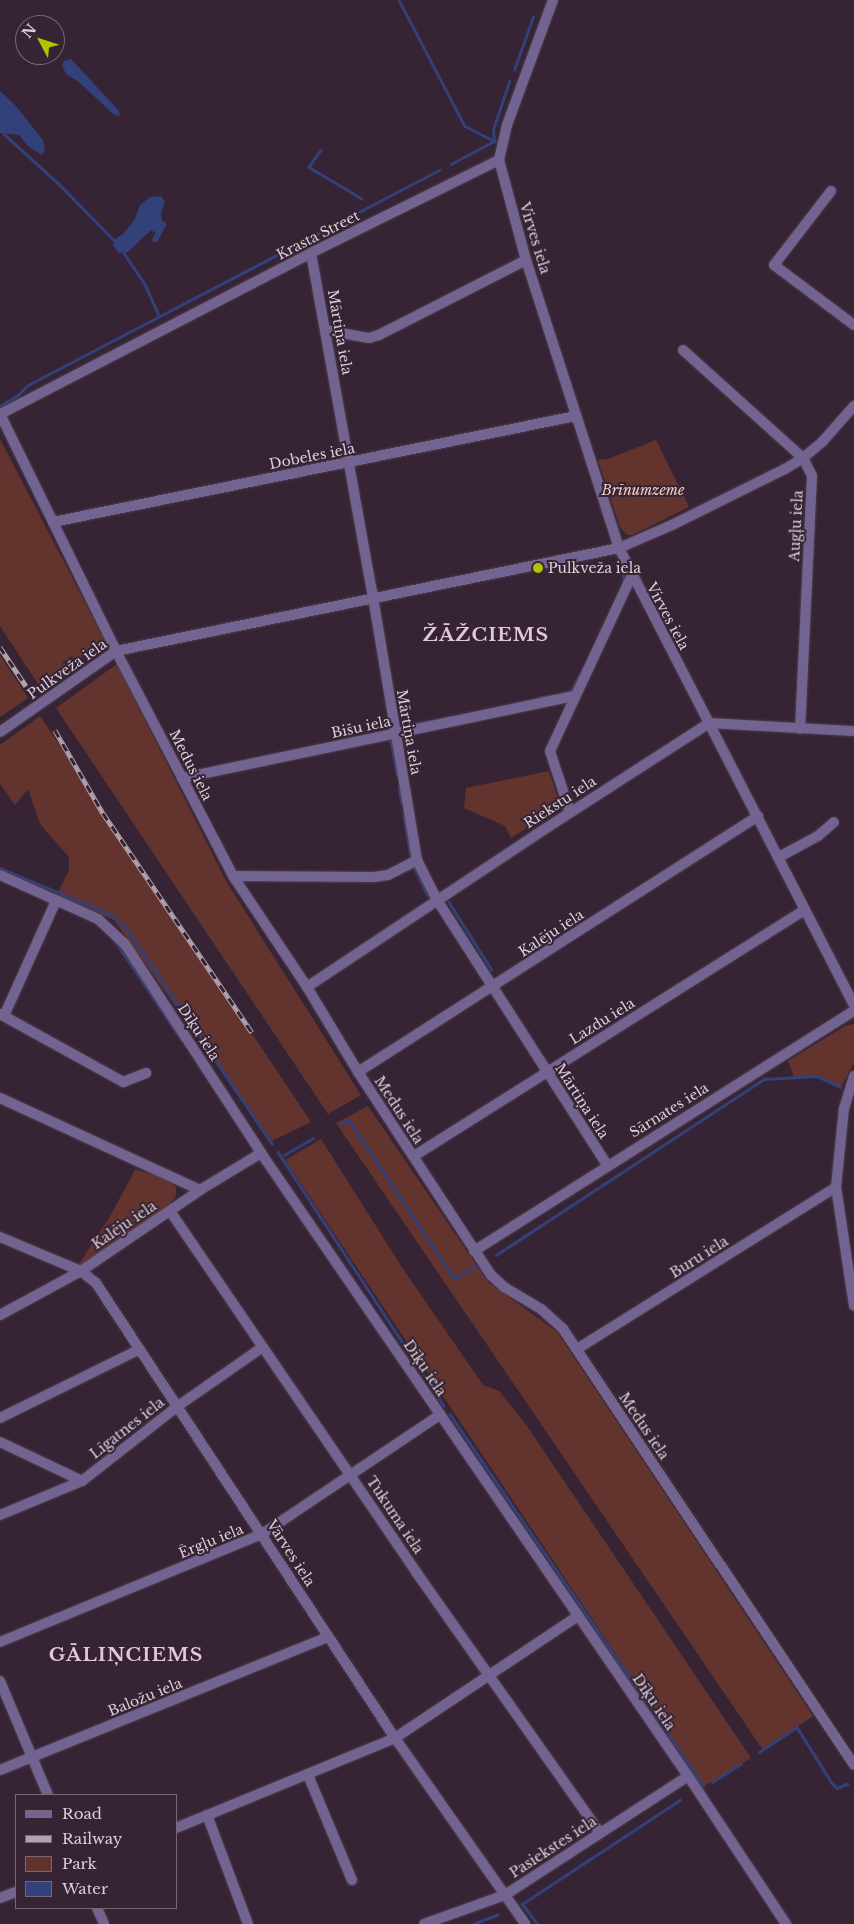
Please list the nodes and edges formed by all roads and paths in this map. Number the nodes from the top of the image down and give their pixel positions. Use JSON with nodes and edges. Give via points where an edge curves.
{"nodes":[{"id":1,"x":553,"y":0,"type":"edge"},
{"id":2,"x":499,"y":160,"type":"junction"},
{"id":3,"x":831,"y":191,"type":"dead end"},
{"id":4,"x":311,"y":254,"type":"junction"},
{"id":5,"x":526,"y":260,"type":"junction"},
{"id":6,"x":854,"y":325,"type":"edge"},
{"id":7,"x":325,"y":330,"type":"junction"},
{"id":8,"x":683,"y":350,"type":"dead end"},
{"id":9,"x":854,"y":406,"type":"edge"},
{"id":10,"x":0,"y":414,"type":"edge"},
{"id":11,"x":576,"y":416,"type":"junction"},
{"id":12,"x":803,"y":458,"type":"junction"},
{"id":13,"x":349,"y":463,"type":"junction"},
{"id":14,"x":53,"y":522,"type":"junction"},
{"id":15,"x":619,"y":548,"type":"junction"},
{"id":16,"x":632,"y":576,"type":"junction"},
{"id":17,"x":373,"y":598,"type":"junction"},
{"id":18,"x":116,"y":651,"type":"junction"},
{"id":19,"x":575,"y":696,"type":"junction"},
{"id":20,"x":709,"y":724,"type":"junction"},
{"id":21,"x":800,"y":729,"type":"junction"},
{"id":22,"x":854,"y":731,"type":"edge"},
{"id":23,"x":0,"y":732,"type":"edge"},
{"id":24,"x":395,"y":734,"type":"junction"},
{"id":25,"x":182,"y":778,"type":"junction"},
{"id":26,"x":570,"y":812,"type":"junction"},
{"id":27,"x":758,"y":816,"type":"junction"},
{"id":28,"x":834,"y":822,"type":"dead end"},
{"id":29,"x":779,"y":857,"type":"junction"},
{"id":30,"x":417,"y":860,"type":"junction"},
{"id":31,"x":0,"y":875,"type":"edge"},
{"id":32,"x":233,"y":876,"type":"junction"},
{"id":33,"x":437,"y":900,"type":"junction"},
{"id":34,"x":56,"y":901,"type":"junction"},
{"id":35,"x":805,"y":910,"type":"junction"},
{"id":36,"x":307,"y":987,"type":"junction"},
{"id":37,"x":492,"y":987,"type":"junction"},
{"id":38,"x":854,"y":1005,"type":"edge"},
{"id":39,"x":854,"y":1011,"type":"edge"},
{"id":40,"x":2,"y":1015,"type":"edge"},
{"id":41,"x":547,"y":1071,"type":"junction"},
{"id":42,"x":358,"y":1072,"type":"junction"},
{"id":43,"x":146,"y":1073,"type":"dead end"},
{"id":44,"x":854,"y":1076,"type":"edge"},
{"id":45,"x":0,"y":1098,"type":"edge"},
{"id":46,"x":261,"y":1153,"type":"junction"},
{"id":47,"x":414,"y":1156,"type":"junction"},
{"id":48,"x":607,"y":1165,"type":"junction"},
{"id":49,"x":836,"y":1187,"type":"junction"},
{"id":50,"x":200,"y":1190,"type":"junction"},
{"id":51,"x":170,"y":1211,"type":"junction"},
{"id":52,"x":0,"y":1237,"type":"edge"},
{"id":53,"x":474,"y":1251,"type":"junction"},
{"id":54,"x":81,"y":1271,"type":"junction"},
{"id":55,"x":854,"y":1306,"type":"edge"},
{"id":56,"x":0,"y":1316,"type":"edge"},
{"id":57,"x":263,"y":1347,"type":"junction"},
{"id":58,"x":140,"y":1349,"type":"junction"},
{"id":59,"x":577,"y":1350,"type":"junction"},
{"id":60,"x":178,"y":1406,"type":"junction"},
{"id":61,"x":440,"y":1415,"type":"junction"},
{"id":62,"x":0,"y":1418,"type":"edge"},
{"id":63,"x":0,"y":1442,"type":"edge"},
{"id":64,"x":352,"y":1475,"type":"junction"},
{"id":65,"x":82,"y":1481,"type":"junction"},
{"id":66,"x":0,"y":1514,"type":"edge"},
{"id":67,"x":262,"y":1534,"type":"junction"},
{"id":68,"x":578,"y":1616,"type":"junction"},
{"id":69,"x":328,"y":1637,"type":"junction"},
{"id":70,"x":0,"y":1642,"type":"edge"},
{"id":71,"x":489,"y":1676,"type":"junction"},
{"id":72,"x":0,"y":1681,"type":"edge"},
{"id":73,"x":395,"y":1738,"type":"junction"},
{"id":74,"x":32,"y":1757,"type":"junction"},
{"id":75,"x":854,"y":1765,"type":"edge"},
{"id":76,"x":0,"y":1770,"type":"edge"},
{"id":77,"x":308,"y":1775,"type":"junction"},
{"id":78,"x":688,"y":1776,"type":"junction"},
{"id":79,"x":48,"y":1794,"type":"edge"},
{"id":80,"x":207,"y":1815,"type":"junction"},
{"id":81,"x":178,"y":1827,"type":"edge"},
{"id":82,"x":600,"y":1833,"type":"junction"},
{"id":83,"x":352,"y":1880,"type":"dead end"},
{"id":84,"x":15,"y":1892,"type":"edge"},
{"id":85,"x":505,"y":1895,"type":"junction"},
{"id":86,"x":0,"y":1898,"type":"edge"},
{"id":87,"x":96,"y":1909,"type":"edge"},
{"id":88,"x":104,"y":1924,"type":"edge"},
{"id":89,"x":248,"y":1924,"type":"edge"},
{"id":90,"x":424,"y":1924,"type":"edge"},
{"id":91,"x":525,"y":1924,"type":"edge"},
{"id":92,"x":786,"y":1924,"type":"edge"}],
"edges":[{"from":1,"to":2,"type":"street","via":[[507,125]]},
{"from":2,"to":4,"type":"street","name":"Krasta Street"},
{"from":2,"to":5,"type":"street","name":"Virves iela"},
{"from":3,"to":6,"type":"street","via":[[774,265]]},
{"from":4,"to":7,"type":"street","name":"Mārtiņa iela"},
{"from":4,"to":10,"type":"street","name":"Krasta Street"},
{"from":5,"to":7,"type":"street","via":[[379,335],[369,338]]},
{"from":5,"to":11,"type":"street","name":"Virves iela"},
{"from":7,"to":13,"type":"street","name":"Mārtiņa iela"},
{"from":8,"to":12,"type":"street","name":"Augļu iela"},
{"from":9,"to":12,"type":"street","name":"Pulkveža iela"},
{"from":10,"to":14,"type":"street","name":"Medus iela"},
{"from":11,"to":13,"type":"street","name":"Dobeles iela"},
{"from":11,"to":15,"type":"street","name":"Virves iela"},
{"from":12,"to":15,"type":"street","name":"Pulkveža iela","via":[[672,525]]},
{"from":12,"to":21,"type":"street","name":"Augļu iela","via":[[812,476]]},
{"from":13,"to":14,"type":"street","name":"Dobeles iela"},
{"from":13,"to":17,"type":"street","name":"Mārtiņa iela"},
{"from":14,"to":18,"type":"street","name":"Medus iela"},
{"from":15,"to":16,"type":"street","name":"Virves iela"},
{"from":15,"to":17,"type":"street","name":"Pulkveža iela"},
{"from":16,"to":19,"type":"street"},
{"from":16,"to":20,"type":"street","name":"Virves iela"},
{"from":17,"to":18,"type":"street","name":"Pulkveža iela"},
{"from":17,"to":24,"type":"street","name":"Mārtiņa iela"},
{"from":18,"to":23,"type":"street","name":"Pulkveža iela"},
{"from":18,"to":25,"type":"street","name":"Medus iela"},
{"from":19,"to":24,"type":"street","name":"Bišu iela"},
{"from":19,"to":26,"type":"street","via":[[550,750]]},
{"from":20,"to":21,"type":"street"},
{"from":20,"to":26,"type":"street","name":"Riekstu iela"},
{"from":20,"to":27,"type":"street","name":"Virves iela"},
{"from":21,"to":22,"type":"street"},
{"from":24,"to":25,"type":"street","name":"Bišu iela"},
{"from":24,"to":30,"type":"street","name":"Mārtiņa iela"},
{"from":25,"to":32,"type":"street","name":"Medus iela"},
{"from":26,"to":33,"type":"street","name":"Riekstu iela"},
{"from":27,"to":29,"type":"street","name":"Virves iela"},
{"from":27,"to":37,"type":"street","name":"Kalēju iela"},
{"from":28,"to":29,"type":"street","via":[[818,836]]},
{"from":29,"to":35,"type":"street","name":"Virves iela"},
{"from":30,"to":32,"type":"street","via":[[388,875],[374,877]]},
{"from":30,"to":33,"type":"street","name":"Mārtiņa iela"},
{"from":31,"to":34,"type":"street","name":"Dīķu iela"},
{"from":32,"to":36,"type":"street","name":"Medus iela"},
{"from":33,"to":36,"type":"street","name":"Riekstu iela"},
{"from":33,"to":37,"type":"street","name":"Mārtiņa iela"},
{"from":34,"to":40,"type":"street"},
{"from":34,"to":46,"type":"street","name":"Dīķu iela","via":[[98,918],[125,944]]},
{"from":35,"to":38,"type":"street","name":"Virves iela"},
{"from":35,"to":41,"type":"street","name":"Lazdu iela"},
{"from":36,"to":42,"type":"street","name":"Medus iela"},
{"from":37,"to":41,"type":"street","name":"Mārtiņa iela"},
{"from":37,"to":42,"type":"street","name":"Kalēju iela"},
{"from":39,"to":48,"type":"street","name":"Sārnates iela"},
{"from":40,"to":43,"type":"street","via":[[124,1082]]},
{"from":41,"to":47,"type":"street","name":"Lazdu iela"},
{"from":41,"to":48,"type":"street","name":"Mārtiņa iela"},
{"from":42,"to":47,"type":"street","name":"Medus iela"},
{"from":44,"to":49,"type":"street","via":[[844,1108]]},
{"from":45,"to":50,"type":"street"},
{"from":46,"to":50,"type":"street","name":"Kalēju iela"},
{"from":46,"to":61,"type":"street","name":"Dīķu iela"},
{"from":47,"to":53,"type":"street","name":"Medus iela"},
{"from":48,"to":53,"type":"street","name":"Sārnates iela"},
{"from":49,"to":55,"type":"street"},
{"from":49,"to":59,"type":"street","name":"Buru iela"},
{"from":50,"to":51,"type":"street","name":"Kalēju iela"},
{"from":51,"to":54,"type":"street","name":"Kalēju iela"},
{"from":51,"to":57,"type":"street","name":"Tukuma iela"},
{"from":52,"to":54,"type":"street","name":"Vārves iela"},
{"from":53,"to":59,"type":"street","name":"Medus iela","via":[[504,1287],[563,1328]]},
{"from":54,"to":56,"type":"street","name":"Kalēju iela"},
{"from":54,"to":58,"type":"street","name":"Vārves iela","via":[[96,1283]]},
{"from":57,"to":60,"type":"street","name":"Līgatnes iela"},
{"from":57,"to":64,"type":"street","name":"Tukuma iela"},
{"from":58,"to":60,"type":"street","name":"Vārves iela"},
{"from":58,"to":62,"type":"street"},
{"from":59,"to":75,"type":"street","name":"Medus iela"},
{"from":60,"to":65,"type":"street","name":"Līgatnes iela"},
{"from":60,"to":67,"type":"street","name":"Vārves iela"},
{"from":61,"to":64,"type":"street","name":"Ērgļu iela"},
{"from":61,"to":68,"type":"street","name":"Dīķu iela"},
{"from":63,"to":65,"type":"street"},
{"from":64,"to":67,"type":"street","name":"Ērgļu iela"},
{"from":64,"to":71,"type":"street","name":"Tukuma iela"},
{"from":65,"to":66,"type":"street","name":"Līgatnes iela"},
{"from":67,"to":69,"type":"street","name":"Vārves iela"},
{"from":67,"to":70,"type":"street","name":"Ērgļu iela"},
{"from":68,"to":71,"type":"street"},
{"from":68,"to":78,"type":"street","name":"Dīķu iela"},
{"from":69,"to":73,"type":"street","name":"Vārves iela"},
{"from":69,"to":74,"type":"street","name":"Baložu iela"},
{"from":71,"to":73,"type":"street"},
{"from":71,"to":82,"type":"street","name":"Tukuma iela"},
{"from":72,"to":74,"type":"street"},
{"from":73,"to":77,"type":"street"},
{"from":73,"to":85,"type":"street","name":"Vārves iela"},
{"from":74,"to":76,"type":"street","name":"Baložu iela"},
{"from":74,"to":79,"type":"street"},
{"from":77,"to":80,"type":"street"},
{"from":77,"to":83,"type":"street"},
{"from":78,"to":82,"type":"street","name":"Pasiekstes iela"},
{"from":78,"to":92,"type":"street","name":"Dīķu iela"},
{"from":80,"to":81,"type":"street"},
{"from":80,"to":89,"type":"street"},
{"from":82,"to":85,"type":"street","name":"Pasiekstes iela"},
{"from":84,"to":86,"type":"street"},
{"from":85,"to":90,"type":"street","name":"Pasiekstes iela"},
{"from":85,"to":91,"type":"street","name":"Vārves iela"},
{"from":87,"to":88,"type":"street"}]}
